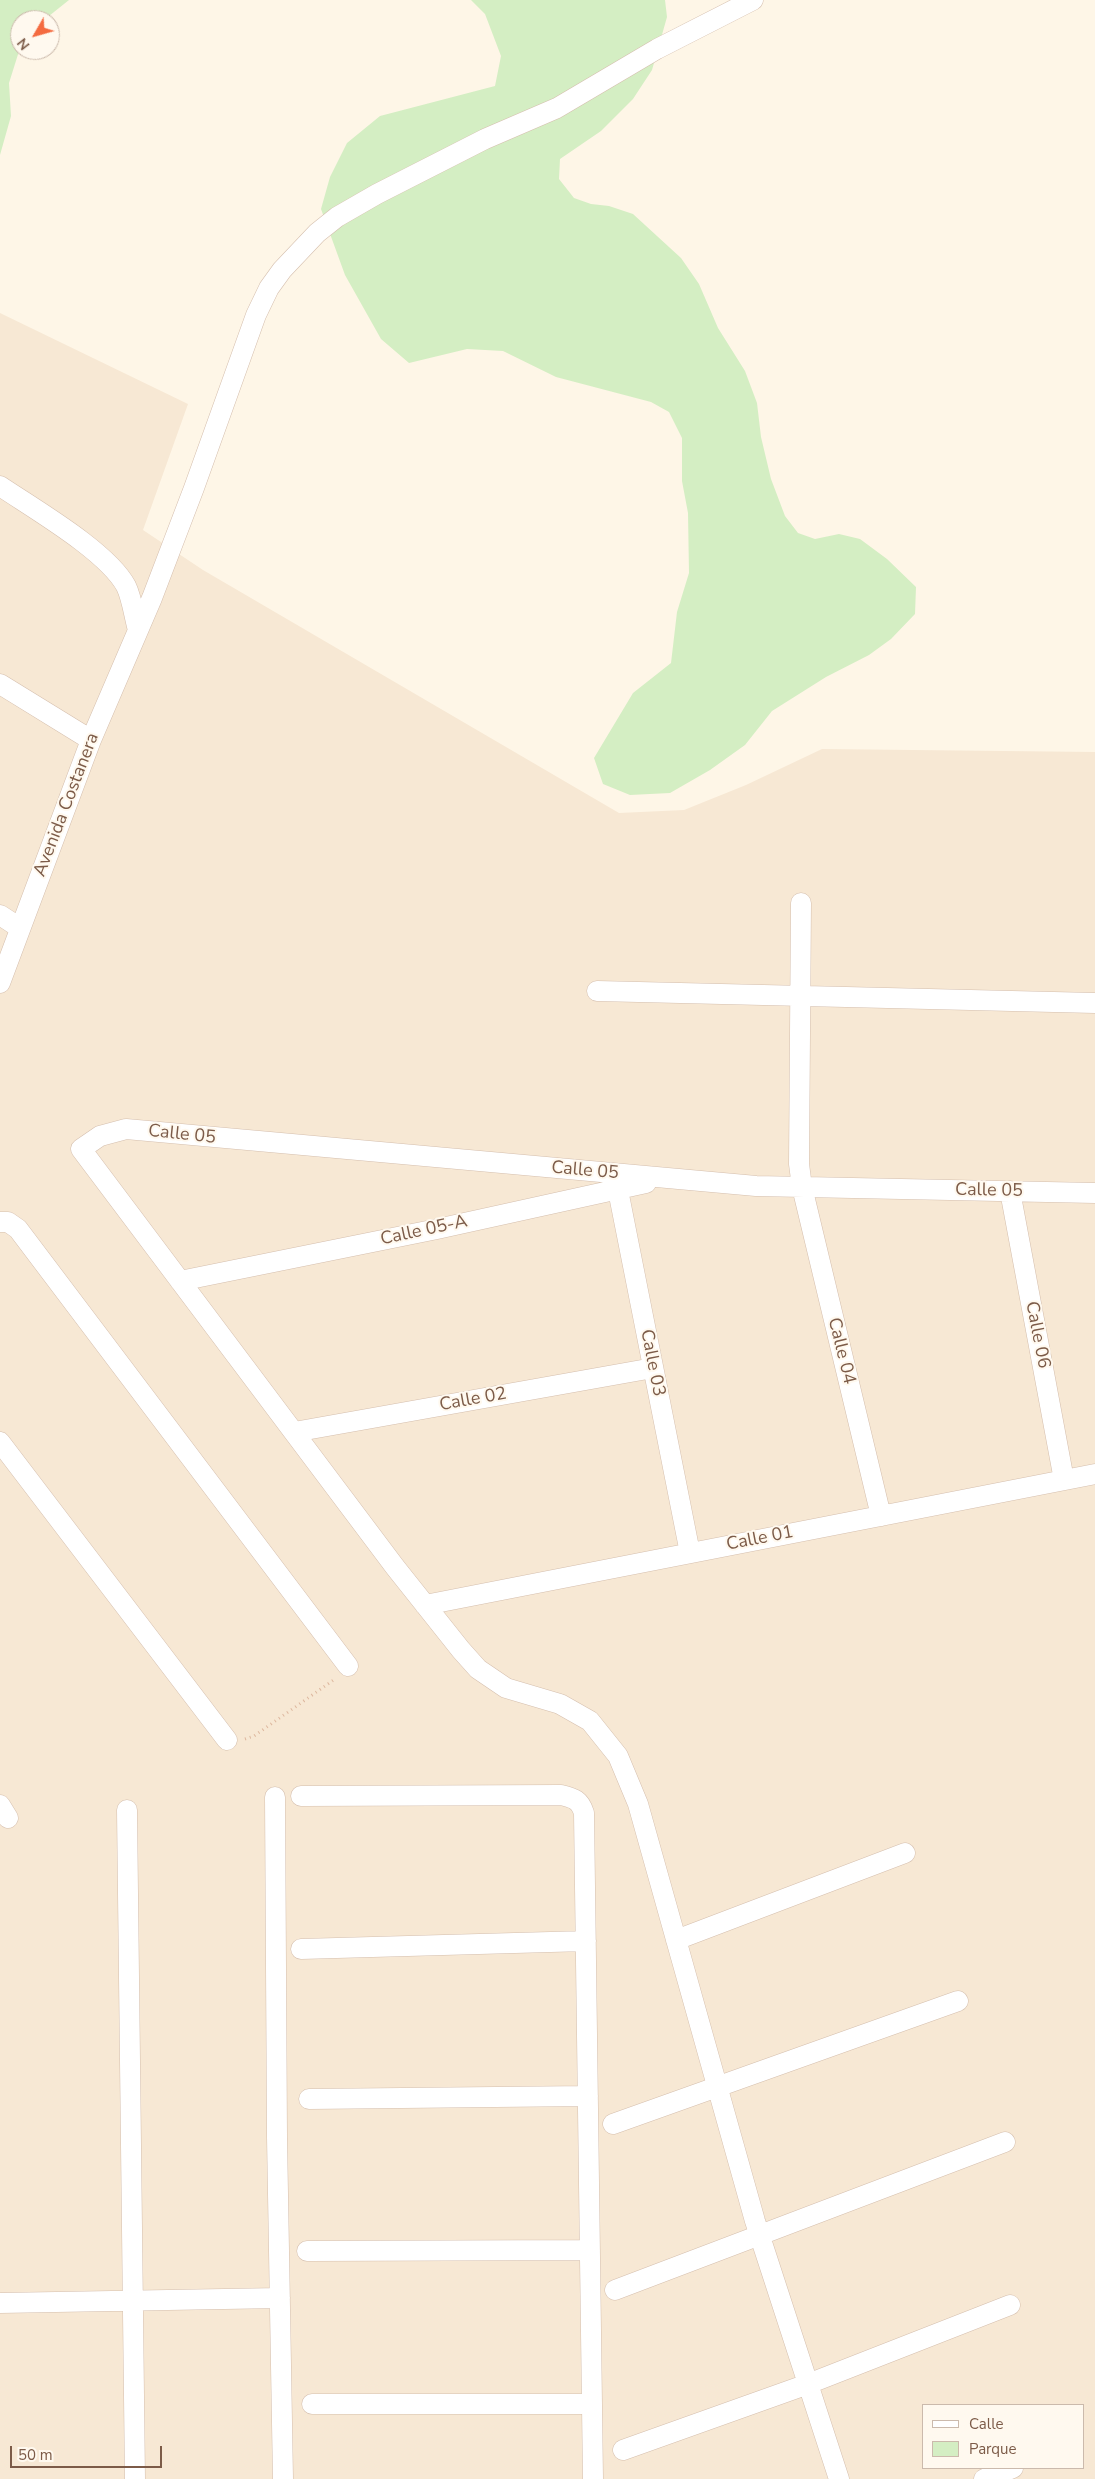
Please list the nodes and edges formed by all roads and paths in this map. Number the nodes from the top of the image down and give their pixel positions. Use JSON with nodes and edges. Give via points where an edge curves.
{"nodes":[{"id":1,"x":753,"y":0,"type":"edge"},
{"id":2,"x":0,"y":486,"type":"edge"},
{"id":3,"x":138,"y":630,"type":"junction"},
{"id":4,"x":0,"y":684,"type":"edge"},
{"id":5,"x":91,"y":740,"type":"junction"},
{"id":6,"x":800,"y":902,"type":"dead end"},
{"id":7,"x":0,"y":915,"type":"edge"},
{"id":8,"x":20,"y":928,"type":"junction"},
{"id":9,"x":0,"y":983,"type":"edge"},
{"id":10,"x":597,"y":990,"type":"dead end"},
{"id":11,"x":800,"y":996,"type":"junction"},
{"id":12,"x":1095,"y":1002,"type":"edge"},
{"id":13,"x":616,"y":1181,"type":"junction"},
{"id":14,"x":802,"y":1187,"type":"junction"},
{"id":15,"x":1010,"y":1191,"type":"junction"},
{"id":16,"x":1095,"y":1193,"type":"edge"},
{"id":17,"x":0,"y":1222,"type":"edge"},
{"id":18,"x":180,"y":1281,"type":"junction"},
{"id":19,"x":653,"y":1368,"type":"junction"},
{"id":20,"x":294,"y":1432,"type":"junction"},
{"id":21,"x":0,"y":1442,"type":"edge"},
{"id":22,"x":1095,"y":1474,"type":"edge"},
{"id":23,"x":1064,"y":1480,"type":"junction"},
{"id":24,"x":881,"y":1516,"type":"junction"},
{"id":25,"x":690,"y":1553,"type":"junction"},
{"id":26,"x":425,"y":1605,"type":"junction"},
{"id":27,"x":348,"y":1666,"type":"joint"},
{"id":28,"x":227,"y":1740,"type":"joint"},
{"id":29,"x":301,"y":1796,"type":"dead end"},
{"id":30,"x":275,"y":1797,"type":"dead end"},
{"id":31,"x":127,"y":1810,"type":"dead end"},
{"id":32,"x":905,"y":1853,"type":"dead end"},
{"id":33,"x":676,"y":1940,"type":"junction"},
{"id":34,"x":586,"y":1941,"type":"junction"},
{"id":35,"x":301,"y":1949,"type":"dead end"},
{"id":36,"x":958,"y":2001,"type":"dead end"},
{"id":37,"x":718,"y":2089,"type":"junction"},
{"id":38,"x":588,"y":2096,"type":"junction"},
{"id":39,"x":309,"y":2100,"type":"dead end"},
{"id":40,"x":613,"y":2124,"type":"dead end"},
{"id":41,"x":1005,"y":2142,"type":"dead end"},
{"id":42,"x":760,"y":2236,"type":"junction"},
{"id":43,"x":590,"y":2250,"type":"junction"},
{"id":44,"x":307,"y":2251,"type":"dead end"},
{"id":45,"x":615,"y":2290,"type":"dead end"},
{"id":46,"x":280,"y":2298,"type":"junction"},
{"id":47,"x":134,"y":2300,"type":"junction"},
{"id":48,"x":0,"y":2303,"type":"edge"},
{"id":49,"x":1010,"y":2305,"type":"dead end"},
{"id":50,"x":808,"y":2384,"type":"junction"},
{"id":51,"x":312,"y":2404,"type":"dead end"},
{"id":52,"x":592,"y":2404,"type":"junction"},
{"id":53,"x":623,"y":2450,"type":"dead end"},
{"id":54,"x":1010,"y":2469,"type":"edge"},
{"id":55,"x":135,"y":2479,"type":"edge"},
{"id":56,"x":283,"y":2479,"type":"edge"},
{"id":57,"x":593,"y":2479,"type":"edge"},
{"id":58,"x":839,"y":2479,"type":"edge"},
{"id":59,"x":984,"y":2479,"type":"edge"}],
"edges":[{"from":1,"to":3,"type":"street","name":"Avenida Costanera","via":[[657,49],[557,108],[484,139],[337,216],[297,252],[269,288],[256,315],[194,488]]},
{"from":2,"to":3,"type":"street","via":[[87,546],[111,567],[126,586]]},
{"from":3,"to":5,"type":"street","name":"Avenida Costanera"},
{"from":4,"to":5,"type":"street"},
{"from":5,"to":8,"type":"street","name":"Avenida Costanera"},
{"from":6,"to":11,"type":"street","name":"Calle 04"},
{"from":7,"to":8,"type":"street"},
{"from":8,"to":9,"type":"street","name":"Avenida Costanera"},
{"from":10,"to":11,"type":"street"},
{"from":11,"to":12,"type":"street"},
{"from":11,"to":14,"type":"street","name":"Calle 04","via":[[799,1164]]},
{"from":13,"to":14,"type":"street","name":"Calle 05","via":[[668,1178]]},
{"from":13,"to":18,"type":"street","name":"Calle 05-A","via":[[437,1229]]},
{"from":13,"to":18,"type":"street","name":"Calle 05","via":[[126,1129],[100,1136],[81,1149]]},
{"from":13,"to":19,"type":"street","name":"Calle 03"},
{"from":14,"to":15,"type":"street","name":"Calle 05"},
{"from":14,"to":24,"type":"street","name":"Calle 04"},
{"from":15,"to":16,"type":"street","name":"Calle 05"},
{"from":15,"to":23,"type":"street","name":"Calle 06"},
{"from":17,"to":27,"type":"street","via":[[8,1222],[18,1229]]},
{"from":18,"to":20,"type":"street"},
{"from":19,"to":20,"type":"street","name":"Calle 02"},
{"from":19,"to":25,"type":"street","name":"Calle 03"},
{"from":20,"to":26,"type":"street"},
{"from":21,"to":28,"type":"street"},
{"from":22,"to":23,"type":"street","name":"Calle 01"},
{"from":23,"to":24,"type":"street","name":"Calle 01"},
{"from":24,"to":25,"type":"street","name":"Calle 01"},
{"from":25,"to":26,"type":"street","name":"Calle 01"},
{"from":26,"to":33,"type":"street","via":[[461,1650],[491,1680],[506,1688],[560,1704],[583,1717],[618,1756],[638,1804]]},
{"from":27,"to":28,"type":"path","via":[[336,1679],[254,1736]]},
{"from":29,"to":34,"type":"street","via":[[574,1798],[584,1813]]},
{"from":30,"to":46,"type":"street"},
{"from":31,"to":47,"type":"street"},
{"from":32,"to":33,"type":"street"},
{"from":33,"to":37,"type":"street"},
{"from":34,"to":35,"type":"street"},
{"from":34,"to":38,"type":"street"},
{"from":36,"to":37,"type":"street"},
{"from":37,"to":40,"type":"street"},
{"from":37,"to":42,"type":"street"},
{"from":38,"to":39,"type":"street"},
{"from":38,"to":43,"type":"street"},
{"from":41,"to":42,"type":"street"},
{"from":42,"to":45,"type":"street"},
{"from":42,"to":50,"type":"street"},
{"from":43,"to":44,"type":"street"},
{"from":43,"to":52,"type":"street"},
{"from":46,"to":47,"type":"street"},
{"from":46,"to":56,"type":"street"},
{"from":47,"to":48,"type":"street"},
{"from":47,"to":55,"type":"street"},
{"from":49,"to":50,"type":"street"},
{"from":50,"to":53,"type":"street"},
{"from":50,"to":58,"type":"street"},
{"from":51,"to":52,"type":"street"},
{"from":52,"to":57,"type":"street"},
{"from":54,"to":59,"type":"street"}]}
